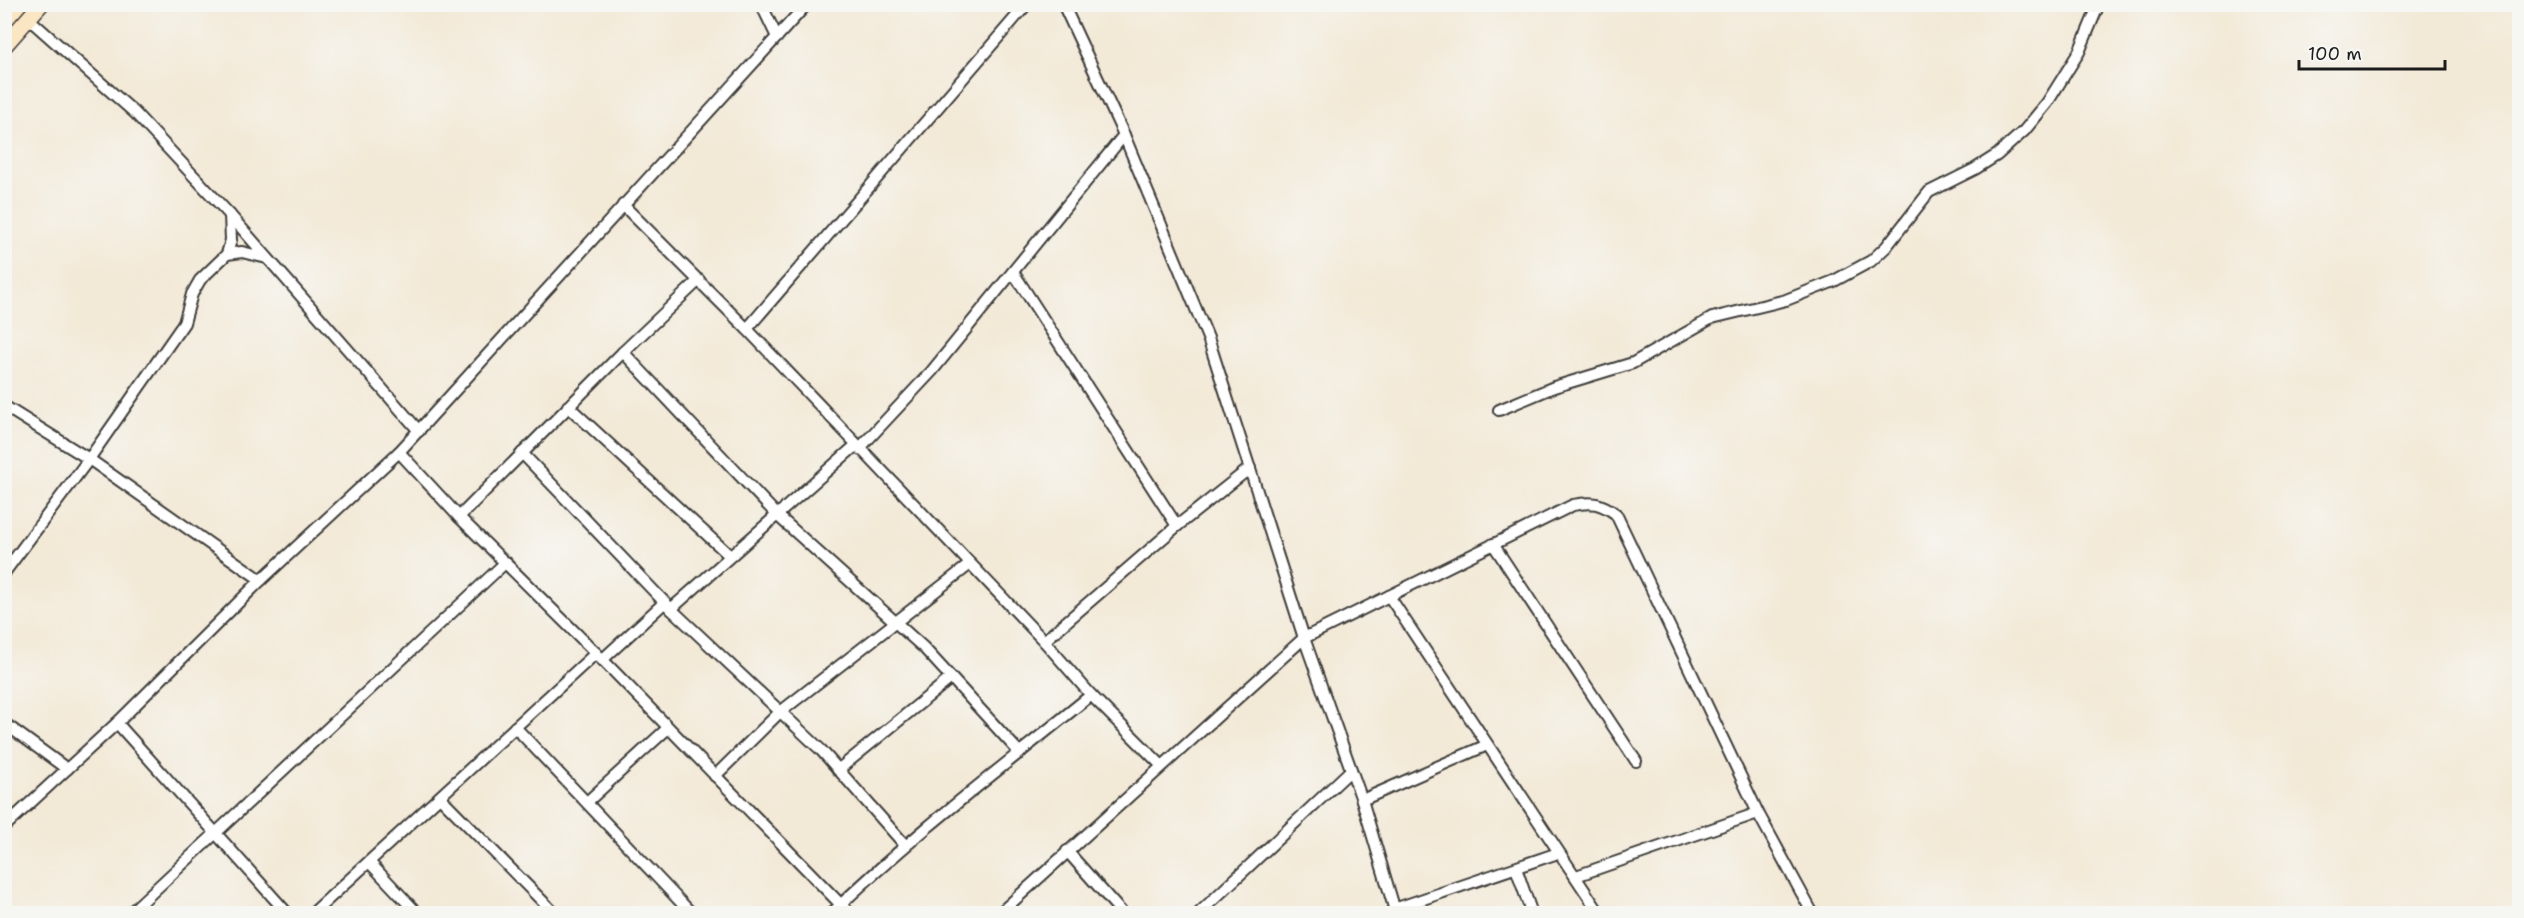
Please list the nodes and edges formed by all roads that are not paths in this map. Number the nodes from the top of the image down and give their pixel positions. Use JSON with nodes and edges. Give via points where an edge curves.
{"nodes":[{"id":1,"x":41,"y":4,"type":"edge"},
{"id":2,"x":761,"y":4,"type":"edge"},
{"id":3,"x":807,"y":4,"type":"edge"},
{"id":4,"x":1027,"y":4,"type":"edge"},
{"id":5,"x":1064,"y":4,"type":"edge"},
{"id":6,"x":2099,"y":4,"type":"edge"},
{"id":7,"x":29,"y":19,"type":"junction"},
{"id":8,"x":777,"y":37,"type":"junction"},
{"id":9,"x":4,"y":46,"type":"edge"},
{"id":10,"x":1124,"y":135,"type":"junction"},
{"id":11,"x":623,"y":205,"type":"junction"},
{"id":12,"x":230,"y":215,"type":"junction"},
{"id":13,"x":227,"y":254,"type":"junction"},
{"id":14,"x":267,"y":258,"type":"junction"},
{"id":15,"x":1013,"y":272,"type":"junction"},
{"id":16,"x":699,"y":280,"type":"junction"},
{"id":17,"x":747,"y":329,"type":"junction"},
{"id":18,"x":623,"y":352,"type":"junction"},
{"id":19,"x":4,"y":406,"type":"edge"},
{"id":20,"x":568,"y":406,"type":"junction"},
{"id":21,"x":1499,"y":410,"type":"dead end"},
{"id":22,"x":419,"y":431,"type":"junction"},
{"id":23,"x":857,"y":447,"type":"junction"},
{"id":24,"x":399,"y":452,"type":"junction"},
{"id":25,"x":522,"y":453,"type":"junction"},
{"id":26,"x":89,"y":459,"type":"junction"},
{"id":27,"x":1250,"y":468,"type":"junction"},
{"id":28,"x":778,"y":516,"type":"junction"},
{"id":29,"x":459,"y":517,"type":"junction"},
{"id":30,"x":1177,"y":526,"type":"junction"},
{"id":31,"x":1493,"y":544,"type":"junction"},
{"id":32,"x":729,"y":555,"type":"junction"},
{"id":33,"x":506,"y":562,"type":"junction"},
{"id":34,"x":969,"y":565,"type":"junction"},
{"id":35,"x":4,"y":573,"type":"edge"},
{"id":36,"x":261,"y":580,"type":"junction"},
{"id":37,"x":1389,"y":596,"type":"junction"},
{"id":38,"x":668,"y":605,"type":"junction"},
{"id":39,"x":896,"y":624,"type":"junction"},
{"id":40,"x":1304,"y":638,"type":"junction"},
{"id":41,"x":1044,"y":642,"type":"junction"},
{"id":42,"x":599,"y":656,"type":"junction"},
{"id":43,"x":951,"y":678,"type":"junction"},
{"id":44,"x":1091,"y":695,"type":"junction"},
{"id":45,"x":779,"y":713,"type":"junction"},
{"id":46,"x":4,"y":723,"type":"edge"},
{"id":47,"x":117,"y":723,"type":"junction"},
{"id":48,"x":516,"y":727,"type":"junction"},
{"id":49,"x":668,"y":728,"type":"junction"},
{"id":50,"x":1488,"y":745,"type":"junction"},
{"id":51,"x":1020,"y":753,"type":"junction"},
{"id":52,"x":1636,"y":761,"type":"dead end"},
{"id":53,"x":1161,"y":765,"type":"junction"},
{"id":54,"x":67,"y":770,"type":"junction"},
{"id":55,"x":838,"y":770,"type":"junction"},
{"id":56,"x":1351,"y":770,"type":"junction"},
{"id":57,"x":715,"y":776,"type":"junction"},
{"id":58,"x":441,"y":797,"type":"junction"},
{"id":59,"x":1362,"y":800,"type":"junction"},
{"id":60,"x":587,"y":802,"type":"junction"},
{"id":61,"x":1758,"y":813,"type":"junction"},
{"id":62,"x":4,"y":827,"type":"edge"},
{"id":63,"x":214,"y":832,"type":"junction"},
{"id":64,"x":905,"y":845,"type":"junction"},
{"id":65,"x":1067,"y":851,"type":"junction"},
{"id":66,"x":1558,"y":853,"type":"junction"},
{"id":67,"x":370,"y":863,"type":"junction"},
{"id":68,"x":1516,"y":868,"type":"junction"},
{"id":69,"x":1576,"y":876,"type":"junction"},
{"id":70,"x":841,"y":904,"type":"junction"},
{"id":71,"x":282,"y":912,"type":"edge"},
{"id":72,"x":1393,"y":912,"type":"edge"},
{"id":73,"x":129,"y":914,"type":"edge"},
{"id":74,"x":312,"y":914,"type":"edge"},
{"id":75,"x":418,"y":914,"type":"edge"},
{"id":76,"x":555,"y":914,"type":"edge"},
{"id":77,"x":692,"y":914,"type":"edge"},
{"id":78,"x":831,"y":914,"type":"edge"},
{"id":79,"x":850,"y":914,"type":"edge"},
{"id":80,"x":999,"y":914,"type":"edge"},
{"id":81,"x":1123,"y":914,"type":"edge"},
{"id":82,"x":1198,"y":914,"type":"edge"},
{"id":83,"x":1532,"y":914,"type":"edge"},
{"id":84,"x":1600,"y":914,"type":"edge"},
{"id":85,"x":1813,"y":914,"type":"edge"}],
"edges":[{"from":1,"to":7,"type":"main road"},
{"from":2,"to":8,"type":"street"},
{"from":3,"to":8,"type":"street"},
{"from":4,"to":17,"type":"street"},
{"from":5,"to":10,"type":"street"},
{"from":6,"to":21,"type":"street","via":[[2079,52],[2047,103],[2024,130],[1997,155],[1929,192],[1886,247],[1870,261],[1786,300],[1712,318],[1611,372],[1554,387]]},
{"from":7,"to":9,"type":"main road"},
{"from":7,"to":12,"type":"street","via":[[135,113]]},
{"from":8,"to":11,"type":"street"},
{"from":10,"to":15,"type":"street"},
{"from":10,"to":27,"type":"street","via":[[1208,338]]},
{"from":11,"to":16,"type":"street"},
{"from":11,"to":22,"type":"street"},
{"from":12,"to":13,"type":"street"},
{"from":12,"to":14,"type":"street"},
{"from":13,"to":14,"type":"street","via":[[242,252]]},
{"from":13,"to":26,"type":"street","via":[[200,280],[184,323]]},
{"from":14,"to":22,"type":"street"},
{"from":15,"to":23,"type":"street","via":[[932,371]]},
{"from":15,"to":30,"type":"street"},
{"from":16,"to":17,"type":"street"},
{"from":16,"to":18,"type":"street"},
{"from":17,"to":23,"type":"street"},
{"from":18,"to":20,"type":"street"},
{"from":18,"to":28,"type":"street"},
{"from":19,"to":26,"type":"street"},
{"from":20,"to":25,"type":"street"},
{"from":20,"to":32,"type":"street"},
{"from":22,"to":24,"type":"street"},
{"from":23,"to":28,"type":"street"},
{"from":23,"to":34,"type":"street"},
{"from":24,"to":29,"type":"street"},
{"from":24,"to":36,"type":"street"},
{"from":25,"to":29,"type":"street"},
{"from":25,"to":38,"type":"street"},
{"from":26,"to":35,"type":"street"},
{"from":26,"to":36,"type":"street"},
{"from":27,"to":30,"type":"street"},
{"from":27,"to":40,"type":"street"},
{"from":28,"to":32,"type":"street"},
{"from":28,"to":39,"type":"street"},
{"from":29,"to":33,"type":"street"},
{"from":30,"to":41,"type":"street"},
{"from":31,"to":37,"type":"street"},
{"from":31,"to":52,"type":"street"},
{"from":31,"to":61,"type":"street","via":[[1573,505],[1590,501],[1616,514]]},
{"from":32,"to":38,"type":"street"},
{"from":33,"to":42,"type":"street"},
{"from":33,"to":63,"type":"street"},
{"from":34,"to":39,"type":"street"},
{"from":34,"to":41,"type":"street"},
{"from":36,"to":47,"type":"street"},
{"from":37,"to":40,"type":"street"},
{"from":37,"to":50,"type":"street"},
{"from":38,"to":42,"type":"street"},
{"from":38,"to":45,"type":"street"},
{"from":39,"to":43,"type":"street"},
{"from":39,"to":45,"type":"street"},
{"from":40,"to":53,"type":"street"},
{"from":40,"to":56,"type":"street"},
{"from":41,"to":44,"type":"street"},
{"from":42,"to":48,"type":"street"},
{"from":42,"to":49,"type":"street"},
{"from":43,"to":51,"type":"street"},
{"from":43,"to":55,"type":"street"},
{"from":44,"to":51,"type":"street"},
{"from":44,"to":53,"type":"street"},
{"from":45,"to":55,"type":"street"},
{"from":45,"to":57,"type":"street"},
{"from":46,"to":54,"type":"street"},
{"from":47,"to":54,"type":"street"},
{"from":47,"to":63,"type":"street"},
{"from":48,"to":58,"type":"street"},
{"from":48,"to":60,"type":"street"},
{"from":49,"to":57,"type":"street"},
{"from":49,"to":60,"type":"street"},
{"from":50,"to":59,"type":"street"},
{"from":50,"to":66,"type":"street"},
{"from":51,"to":64,"type":"street"},
{"from":53,"to":65,"type":"street"},
{"from":54,"to":62,"type":"street"},
{"from":55,"to":64,"type":"street"},
{"from":56,"to":59,"type":"street"},
{"from":56,"to":82,"type":"street"},
{"from":57,"to":70,"type":"street"},
{"from":58,"to":67,"type":"street"},
{"from":58,"to":76,"type":"street"},
{"from":59,"to":72,"type":"street"},
{"from":60,"to":77,"type":"street"},
{"from":61,"to":69,"type":"street"},
{"from":61,"to":85,"type":"street"},
{"from":63,"to":71,"type":"street"},
{"from":63,"to":73,"type":"street"},
{"from":64,"to":70,"type":"street"},
{"from":65,"to":80,"type":"street"},
{"from":65,"to":81,"type":"street"},
{"from":66,"to":68,"type":"street"},
{"from":66,"to":69,"type":"street"},
{"from":67,"to":74,"type":"street"},
{"from":67,"to":75,"type":"street"},
{"from":68,"to":72,"type":"street"},
{"from":68,"to":83,"type":"street"},
{"from":69,"to":84,"type":"street"},
{"from":70,"to":78,"type":"street"},
{"from":70,"to":79,"type":"street"}]}
